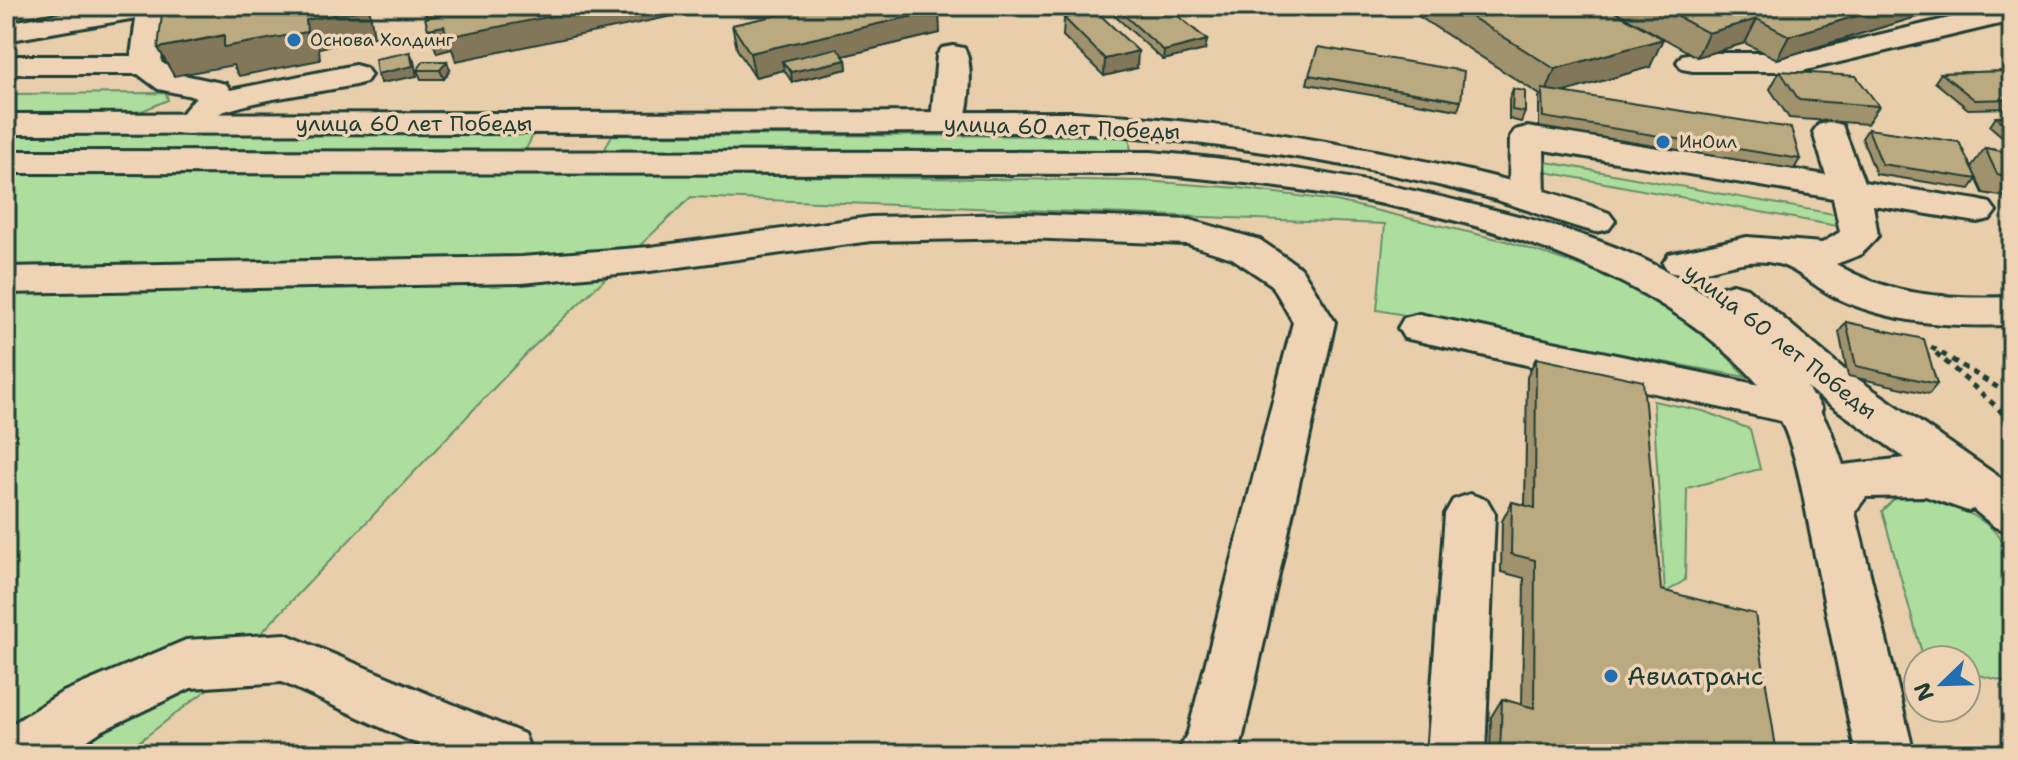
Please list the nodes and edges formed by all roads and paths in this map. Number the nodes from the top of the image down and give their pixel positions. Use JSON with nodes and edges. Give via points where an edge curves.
{"nodes":[{"id":1,"x":2012,"y":12,"type":"edge"},
{"id":2,"x":6,"y":32,"type":"edge"},
{"id":3,"x":953,"y":55,"type":"dead end"},
{"id":4,"x":1693,"y":62,"type":"dead end"},
{"id":5,"x":6,"y":65,"type":"edge"},
{"id":6,"x":145,"y":65,"type":"junction"},
{"id":7,"x":355,"y":75,"type":"dead end"},
{"id":8,"x":199,"y":114,"type":"junction"},
{"id":9,"x":572,"y":122,"type":"junction"},
{"id":10,"x":948,"y":122,"type":"junction"},
{"id":11,"x":6,"y":124,"type":"edge"},
{"id":12,"x":1830,"y":132,"type":"dead end"},
{"id":13,"x":6,"y":162,"type":"edge"},
{"id":14,"x":552,"y":162,"type":"junction"},
{"id":15,"x":1849,"y":190,"type":"junction"},
{"id":16,"x":1527,"y":197,"type":"junction"},
{"id":17,"x":1977,"y":211,"type":"dead end"},
{"id":18,"x":1796,"y":256,"type":"junction"},
{"id":19,"x":1683,"y":263,"type":"junction"},
{"id":20,"x":6,"y":280,"type":"edge"},
{"id":21,"x":2012,"y":311,"type":"edge"},
{"id":22,"x":1419,"y":328,"type":"dead end"},
{"id":23,"x":2012,"y":396,"type":"edge"},
{"id":24,"x":1799,"y":409,"type":"junction"},
{"id":25,"x":2012,"y":425,"type":"edge"},
{"id":26,"x":1830,"y":507,"type":"junction"},
{"id":27,"x":2012,"y":513,"type":"edge"},
{"id":28,"x":1470,"y":514,"type":"dead end"},
{"id":29,"x":17,"y":754,"type":"edge"},
{"id":30,"x":503,"y":754,"type":"edge"},
{"id":31,"x":1206,"y":754,"type":"edge"},
{"id":32,"x":1456,"y":754,"type":"edge"},
{"id":33,"x":1885,"y":754,"type":"edge"}],
"edges":[{"from":1,"to":4,"type":"main road","via":[[1802,62]]},
{"from":2,"to":6,"type":"main road","via":[[152,6]]},
{"from":3,"to":10,"type":"main road"},
{"from":5,"to":6,"type":"main road"},
{"from":6,"to":8,"type":"main road","via":[[169,82],[214,91]]},
{"from":7,"to":8,"type":"main road"},
{"from":8,"to":9,"type":"main road","name":"улица 60 лет Победы"},
{"from":8,"to":11,"type":"main road","name":"улица 60 лет Победы"},
{"from":9,"to":10,"type":"main road","name":"улица 60 лет Победы"},
{"from":9,"to":14,"type":"main road"},
{"from":10,"to":16,"type":"main road","name":"улица 60 лет Победы","via":[[1102,124],[1225,135],[1356,157]]},
{"from":12,"to":15,"type":"main road"},
{"from":13,"to":14,"type":"main road","name":"улица 60 лет Победы"},
{"from":14,"to":24,"type":"main road","name":"улица 60 лет Победы","via":[[1078,160],[1230,168],[1327,183],[1537,232],[1662,283],[1709,316],[1778,378]]},
{"from":15,"to":16,"type":"main road","via":[[1527,137]]},
{"from":15,"to":17,"type":"main road"},
{"from":15,"to":18,"type":"main road","via":[[1859,236],[1847,248]]},
{"from":16,"to":19,"type":"main road","name":"улица 60 лет Победы","via":[[1583,216]]},
{"from":18,"to":19,"type":"main road","via":[[1747,249]]},
{"from":18,"to":21,"type":"main road","via":[[1854,290],[1889,303]]},
{"from":19,"to":27,"type":"main road","name":"улица 60 лет Победы","via":[[1732,296],[1830,382]]},
{"from":20,"to":31,"type":"main road","via":[[521,270],[886,229],[1024,226],[1190,232],[1246,249],[1287,277],[1314,322],[1213,747]]},
{"from":22,"to":24,"type":"main road"},
{"from":23,"to":25,"type":"path","via":[[1927,344]]},
{"from":24,"to":26,"type":"main road","name":"улица 60 лет Победы","via":[[1816,449]]},
{"from":26,"to":27,"type":"main road","name":"улица 60 лет Победы","via":[[1852,481],[1896,473],[1953,484]]},
{"from":26,"to":33,"type":"main road","name":"улица 60 лет Победы"},
{"from":28,"to":32,"type":"main road"},
{"from":29,"to":30,"type":"main road","via":[[81,712],[186,664],[285,658]]}]}
